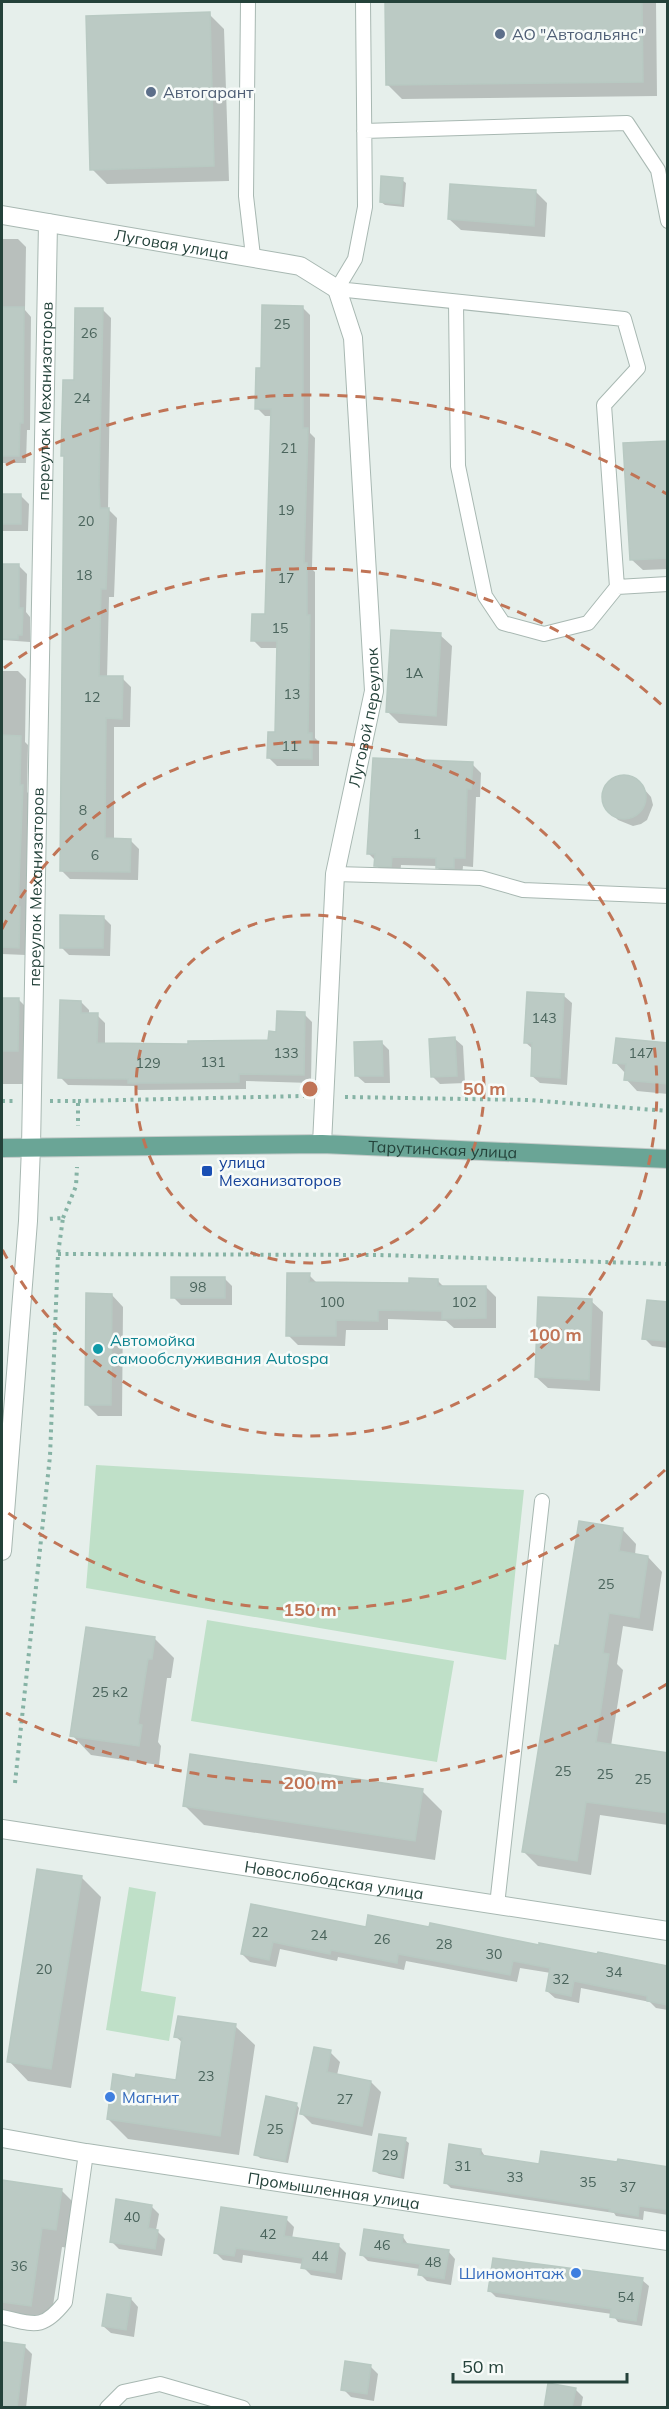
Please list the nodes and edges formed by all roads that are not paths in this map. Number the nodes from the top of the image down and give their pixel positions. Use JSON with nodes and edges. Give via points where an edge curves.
{"nodes":[{"id":1,"x":249,"y":2,"type":"edge"},
{"id":2,"x":363,"y":2,"type":"edge"},
{"id":3,"x":364,"y":131,"type":"junction"},
{"id":4,"x":2,"y":215,"type":"edge"},
{"id":5,"x":668,"y":220,"type":"edge"},
{"id":6,"x":48,"y":223,"type":"junction"},
{"id":7,"x":253,"y":256,"type":"junction"},
{"id":8,"x":337,"y":289,"type":"junction"},
{"id":9,"x":456,"y":302,"type":"junction"},
{"id":10,"x":668,"y":584,"type":"edge"},
{"id":11,"x":616,"y":588,"type":"junction"},
{"id":12,"x":335,"y":874,"type":"junction"},
{"id":13,"x":668,"y":896,"type":"edge"},
{"id":14,"x":321,"y":1144,"type":"junction"},
{"id":15,"x":31,"y":1147,"type":"junction"},
{"id":16,"x":2,"y":1148,"type":"edge"},
{"id":17,"x":668,"y":1159,"type":"edge"},
{"id":18,"x":542,"y":1501,"type":"dead end"},
{"id":19,"x":2,"y":1551,"type":"edge"},
{"id":20,"x":2,"y":1829,"type":"edge"},
{"id":21,"x":497,"y":1905,"type":"junction"},
{"id":22,"x":668,"y":1931,"type":"edge"},
{"id":23,"x":2,"y":2138,"type":"edge"},
{"id":24,"x":86,"y":2153,"type":"junction"},
{"id":25,"x":668,"y":2241,"type":"edge"},
{"id":26,"x":2,"y":2317,"type":"edge"},
{"id":27,"x":107,"y":2408,"type":"edge"},
{"id":28,"x":243,"y":2408,"type":"edge"}],
"edges":[{"from":1,"to":7,"type":"lane","via":[[246,195]]},
{"from":2,"to":3,"type":"lane"},
{"from":3,"to":5,"type":"lane","via":[[627,123],[658,170]]},
{"from":3,"to":8,"type":"lane","via":[[365,207],[355,260]]},
{"from":4,"to":6,"type":"street","name":"Луговая улица"},
{"from":6,"to":7,"type":"street","name":"Луговая улица"},
{"from":6,"to":15,"type":"street","name":"переулок Механизаторов"},
{"from":7,"to":8,"type":"street","name":"Луговая улица","via":[[300,266]]},
{"from":8,"to":9,"type":"lane"},
{"from":8,"to":12,"type":"street","name":"Луговой переулок","via":[[352,338],[374,691]]},
{"from":9,"to":11,"type":"lane","via":[[624,319],[638,368],[604,405]]},
{"from":9,"to":11,"type":"lane","via":[[458,466],[485,596],[503,623],[544,634],[588,623]]},
{"from":10,"to":11,"type":"lane"},
{"from":12,"to":13,"type":"lane","via":[[481,878],[523,890]]},
{"from":12,"to":14,"type":"street","name":"Луговой переулок"},
{"from":14,"to":15,"type":"main road","name":"Тарутинская улица"},
{"from":14,"to":17,"type":"main road","name":"Тарутинская улица"},
{"from":15,"to":16,"type":"main road","name":"Тарутинская улица"},
{"from":15,"to":19,"type":"street","name":"переулок Механизаторов"},
{"from":18,"to":21,"type":"lane"},
{"from":20,"to":21,"type":"street","name":"Новослободская улица"},
{"from":21,"to":22,"type":"street","name":"Новослободская улица"},
{"from":23,"to":24,"type":"street","name":"Промышленная улица"},
{"from":24,"to":25,"type":"street","name":"Промышленная улица"},
{"from":24,"to":26,"type":"lane","via":[[65,2302],[54,2317],[38,2324]]},
{"from":27,"to":28,"type":"lane","via":[[123,2392],[160,2384]]}]}
